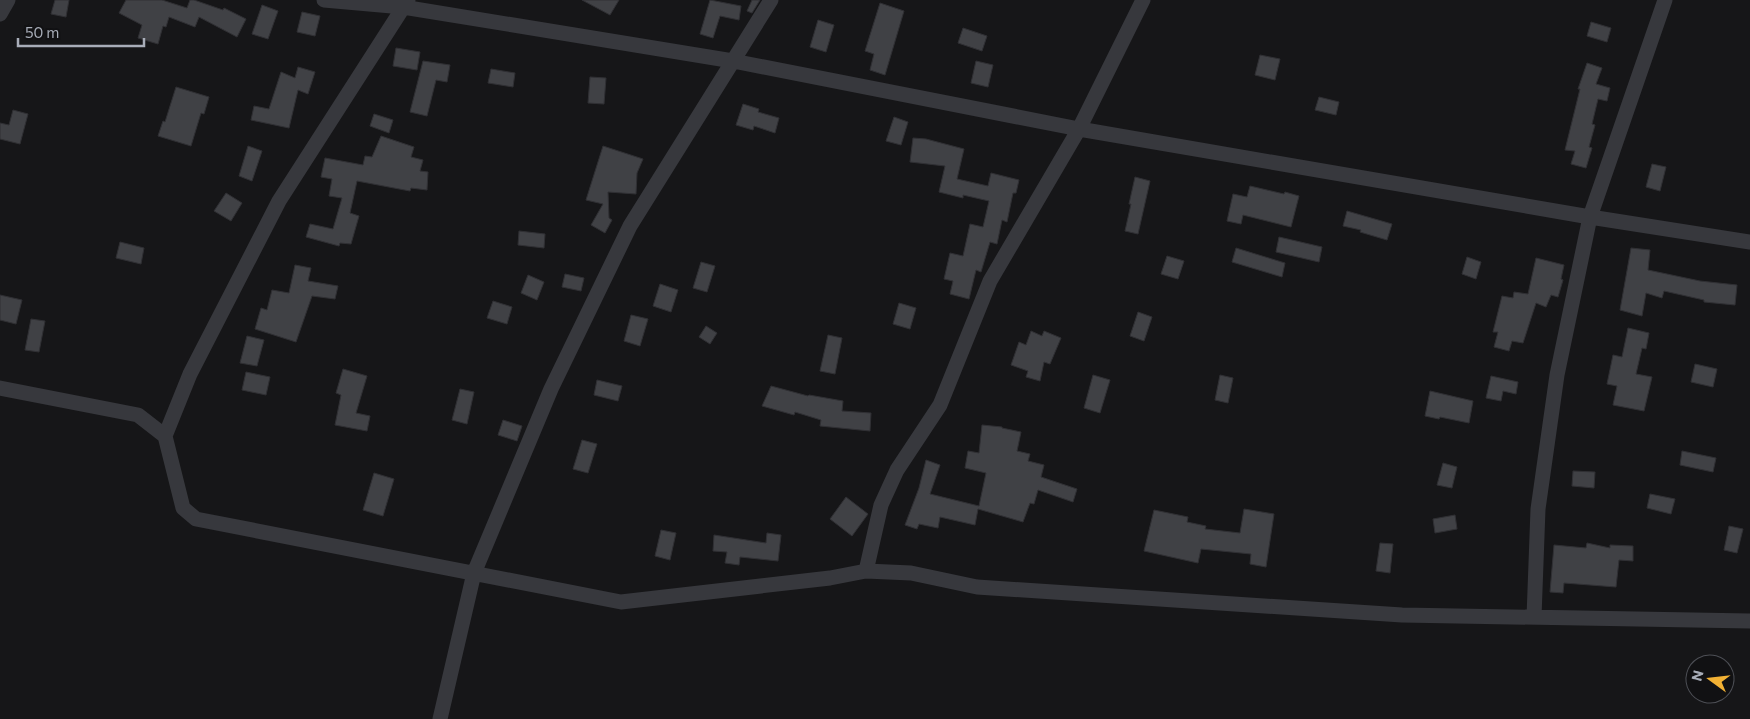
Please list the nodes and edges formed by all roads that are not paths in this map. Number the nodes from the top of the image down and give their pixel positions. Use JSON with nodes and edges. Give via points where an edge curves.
{"nodes":[{"id":1,"x":8,"y":0,"type":"edge"},
{"id":2,"x":324,"y":0,"type":"edge"},
{"id":3,"x":771,"y":0,"type":"edge"},
{"id":4,"x":1143,"y":0,"type":"edge"},
{"id":5,"x":1665,"y":0,"type":"edge"},
{"id":6,"x":405,"y":4,"type":"edge"},
{"id":7,"x":0,"y":14,"type":"edge"},
{"id":8,"x":733,"y":61,"type":"junction"},
{"id":9,"x":1079,"y":129,"type":"junction"},
{"id":10,"x":1590,"y":217,"type":"junction"},
{"id":11,"x":1750,"y":242,"type":"edge"},
{"id":12,"x":0,"y":388,"type":"edge"},
{"id":13,"x":165,"y":436,"type":"junction"},
{"id":14,"x":866,"y":571,"type":"junction"},
{"id":15,"x":474,"y":573,"type":"junction"},
{"id":16,"x":1534,"y":617,"type":"junction"},
{"id":17,"x":1750,"y":621,"type":"edge"},
{"id":18,"x":440,"y":719,"type":"edge"}],
"edges":[{"from":1,"to":7,"type":"street"},
{"from":2,"to":6,"type":"street"},
{"from":3,"to":8,"type":"street"},
{"from":4,"to":9,"type":"street"},
{"from":5,"to":10,"type":"street"},
{"from":6,"to":8,"type":"street"},
{"from":6,"to":13,"type":"street","via":[[279,201],[190,374]]},
{"from":8,"to":9,"type":"street"},
{"from":8,"to":15,"type":"street","via":[[630,226],[551,389]]},
{"from":9,"to":10,"type":"street"},
{"from":9,"to":14,"type":"street","via":[[990,281],[940,405],[897,470],[880,505]]},
{"from":10,"to":11,"type":"street"},
{"from":10,"to":16,"type":"street","via":[[1557,375],[1538,509]]},
{"from":12,"to":13,"type":"street","via":[[138,415]]},
{"from":13,"to":15,"type":"street","via":[[183,508],[196,519]]},
{"from":14,"to":15,"type":"street","via":[[621,602]]},
{"from":14,"to":16,"type":"street","via":[[911,573],[977,587],[1402,615]]},
{"from":15,"to":18,"type":"street"},
{"from":16,"to":17,"type":"street"}]}
